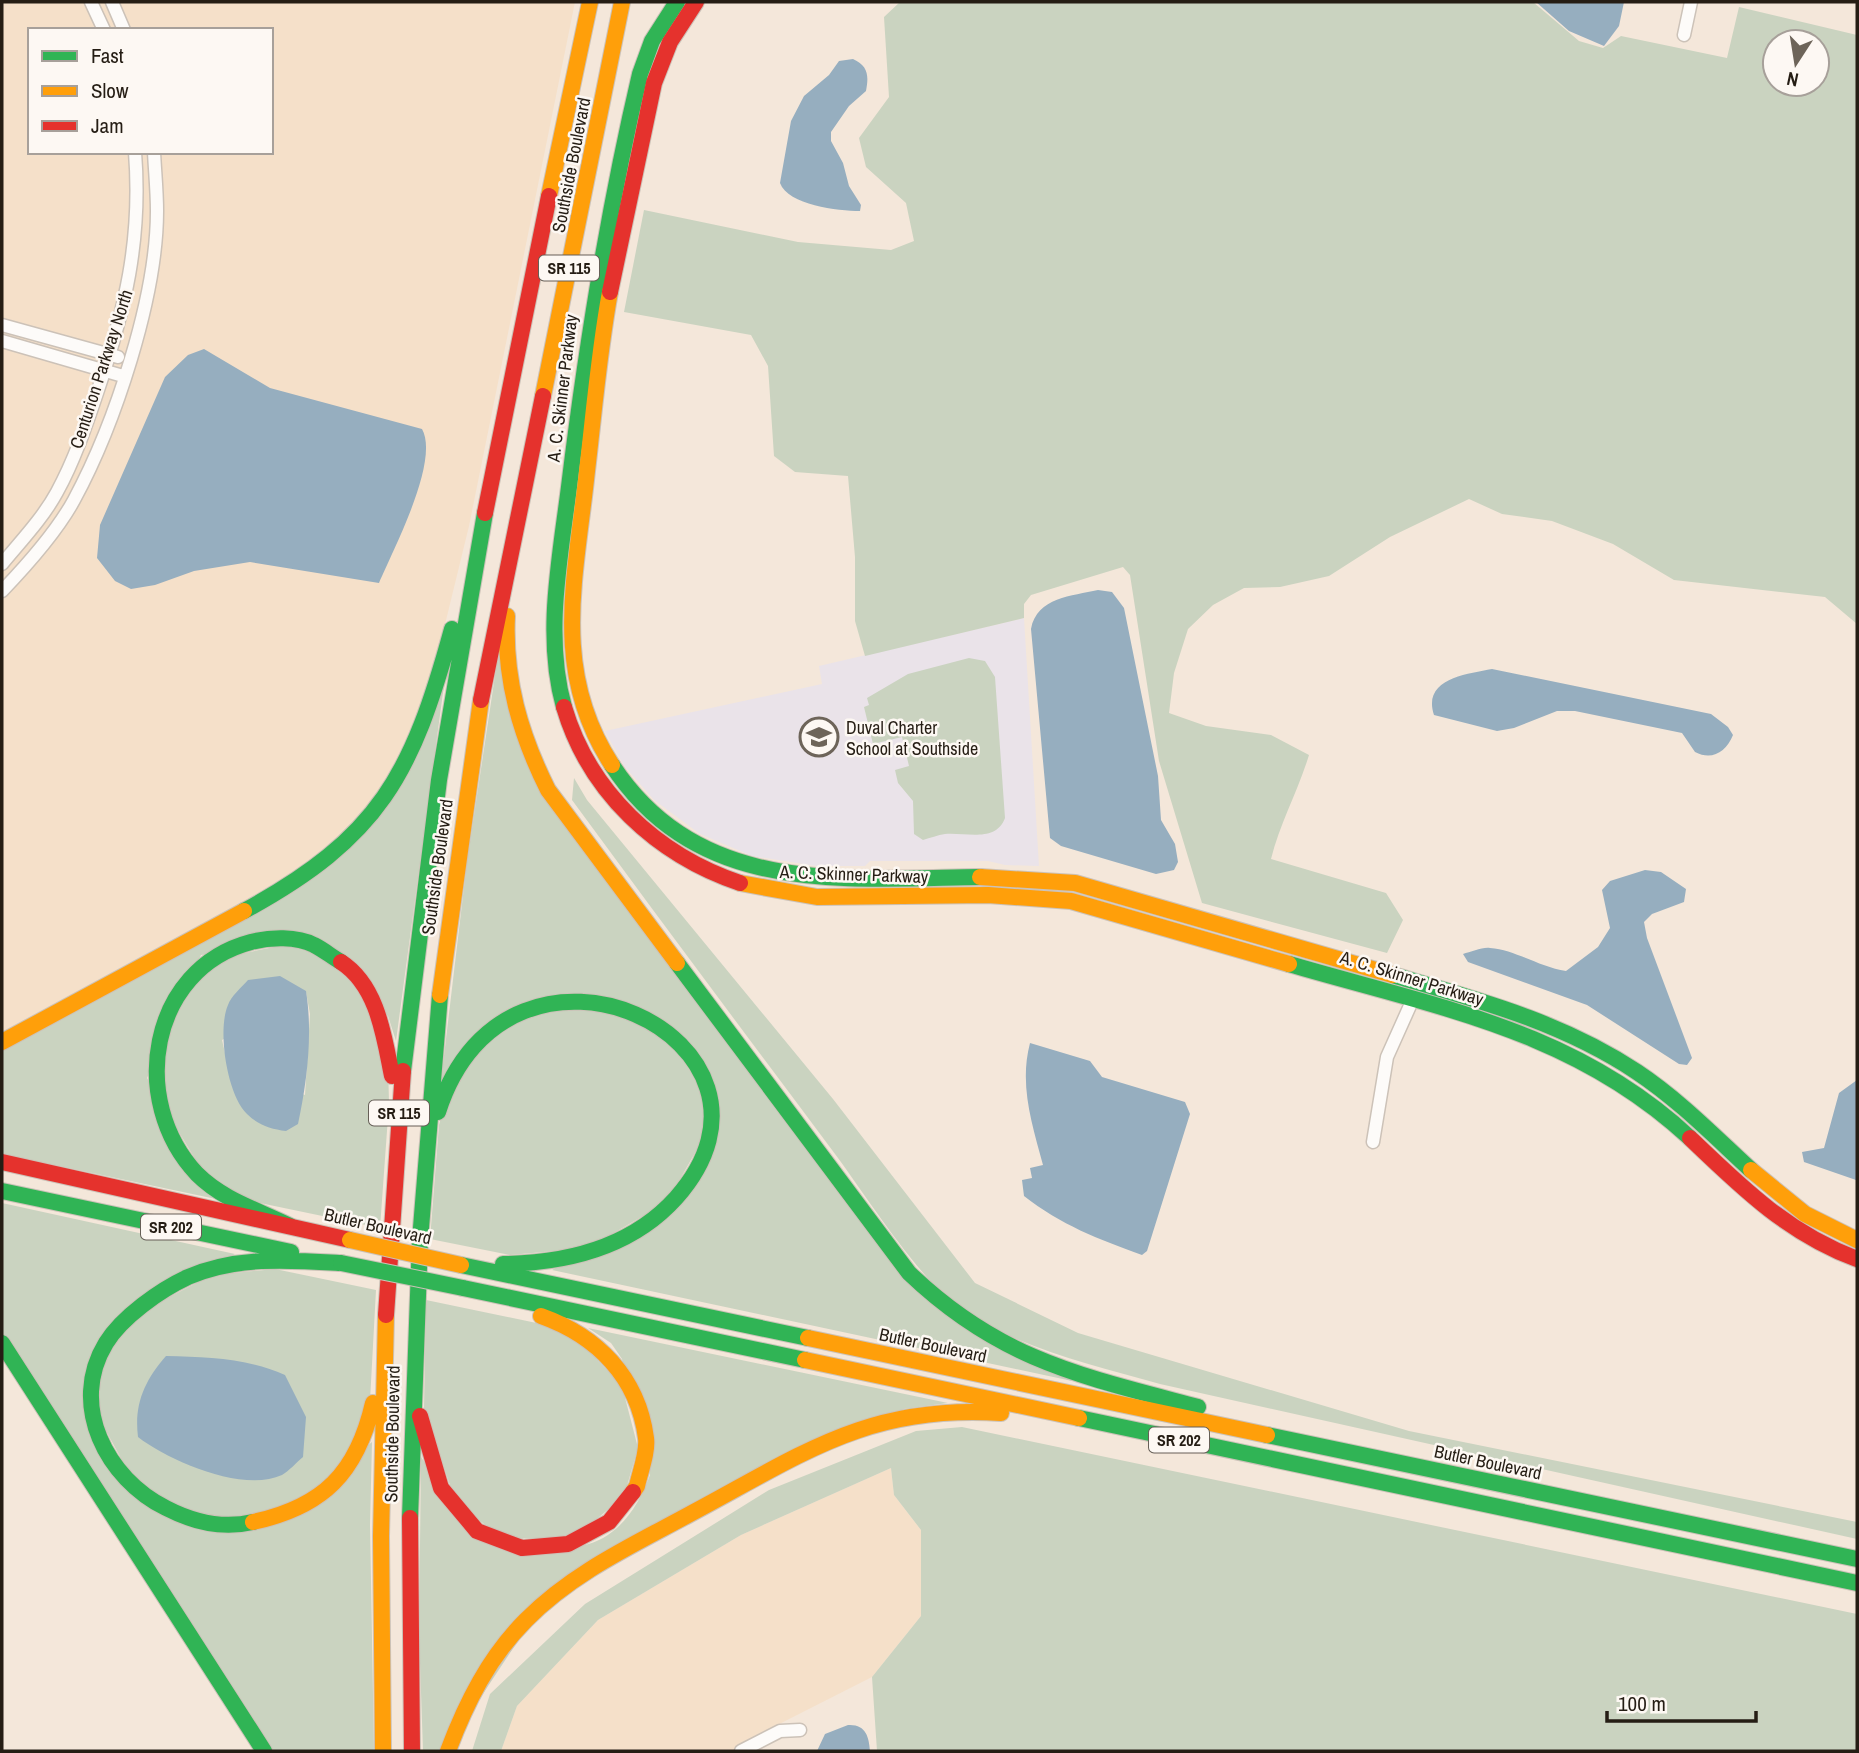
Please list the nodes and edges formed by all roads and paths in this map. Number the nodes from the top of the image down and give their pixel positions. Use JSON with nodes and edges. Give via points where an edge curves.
{"nodes":[{"id":1,"x":91,"y":2,"type":"edge"},
{"id":2,"x":112,"y":2,"type":"edge"},
{"id":3,"x":590,"y":2,"type":"edge"},
{"id":4,"x":622,"y":2,"type":"edge"},
{"id":5,"x":677,"y":2,"type":"edge"},
{"id":6,"x":696,"y":2,"type":"edge"},
{"id":7,"x":1691,"y":2,"type":"edge"},
{"id":8,"x":103,"y":28,"type":"edge"},
{"id":9,"x":123,"y":28,"type":"edge"},
{"id":10,"x":1685,"y":35,"type":"dead end"},
{"id":11,"x":135,"y":154,"type":"edge"},
{"id":12,"x":154,"y":154,"type":"edge"},
{"id":13,"x":2,"y":325,"type":"edge"},
{"id":14,"x":2,"y":341,"type":"edge"},
{"id":15,"x":110,"y":354,"type":"junction"},
{"id":16,"x":128,"y":360,"type":"junction"},
{"id":17,"x":104,"y":371,"type":"junction"},
{"id":18,"x":123,"y":376,"type":"junction"},
{"id":19,"x":491,"y":481,"type":"junction"},
{"id":20,"x":515,"y":533,"type":"junction"},
{"id":21,"x":2,"y":564,"type":"edge"},
{"id":22,"x":2,"y":591,"type":"edge"},
{"id":23,"x":577,"y":686,"type":"junction"},
{"id":24,"x":559,"y":689,"type":"junction"},
{"id":25,"x":1413,"y":999,"type":"junction"},
{"id":26,"x":2,"y":1042,"type":"edge"},
{"id":27,"x":1373,"y":1142,"type":"dead end"},
{"id":28,"x":2,"y":1162,"type":"edge"},
{"id":29,"x":393,"y":1184,"type":"junction"},
{"id":30,"x":422,"y":1186,"type":"junction"},
{"id":31,"x":2,"y":1191,"type":"edge"},
{"id":32,"x":290,"y":1226,"type":"junction"},
{"id":33,"x":1857,"y":1240,"type":"edge"},
{"id":34,"x":1857,"y":1259,"type":"edge"},
{"id":35,"x":341,"y":1263,"type":"junction"},
{"id":36,"x":461,"y":1265,"type":"junction"},
{"id":37,"x":501,"y":1296,"type":"junction"},
{"id":38,"x":385,"y":1328,"type":"junction"},
{"id":39,"x":414,"y":1332,"type":"junction"},
{"id":40,"x":2,"y":1343,"type":"edge"},
{"id":41,"x":1125,"y":1428,"type":"junction"},
{"id":42,"x":1257,"y":1433,"type":"junction"},
{"id":43,"x":1857,"y":1559,"type":"edge"},
{"id":44,"x":1857,"y":1583,"type":"edge"},
{"id":45,"x":800,"y":1730,"type":"dead end"},
{"id":46,"x":264,"y":1751,"type":"edge"},
{"id":47,"x":383,"y":1751,"type":"edge"},
{"id":48,"x":412,"y":1751,"type":"edge"},
{"id":49,"x":448,"y":1751,"type":"edge"},
{"id":50,"x":741,"y":1751,"type":"edge"}],
"edges":[{"from":1,"to":8,"type":"street"},
{"from":2,"to":9,"type":"street"},
{"from":3,"to":19,"type":"main road","name":"Southside Boulevard","number":"SR 115"},
{"from":4,"to":20,"type":"main road","name":"Southside Boulevard","number":"SR 115"},
{"from":5,"to":24,"type":"main road","name":"A. C. Skinner Parkway","via":[[652,41],[640,74],[588,327],[556,604]]},
{"from":6,"to":23,"type":"main road","name":"A. C. Skinner Parkway","via":[[670,41],[654,84],[609,300],[572,598],[571,643]]},
{"from":7,"to":10,"type":"street"},
{"from":11,"to":15,"type":"street","name":"Centurion Parkway North","via":[[138,211],[134,257]]},
{"from":12,"to":16,"type":"street","name":"Centurion Parkway North","via":[[157,212],[153,259]]},
{"from":13,"to":15,"type":"street"},
{"from":14,"to":17,"type":"street"},
{"from":15,"to":16,"type":"street"},
{"from":15,"to":17,"type":"street","name":"Centurion Parkway North"},
{"from":16,"to":18,"type":"street","name":"Centurion Parkway North"},
{"from":17,"to":18,"type":"street"},
{"from":17,"to":21,"type":"street","name":"Centurion Parkway North","via":[[57,492]]},
{"from":18,"to":22,"type":"street","name":"Centurion Parkway North","via":[[74,501]]},
{"from":19,"to":26,"type":"main road","via":[[427,719],[403,771],[361,828],[289,887]]},
{"from":19,"to":29,"type":"main road","name":"Southside Boulevard","number":"SR 115","via":[[427,859]]},
{"from":20,"to":30,"type":"main road","name":"Southside Boulevard","number":"SR 115","via":[[465,801]]},
{"from":20,"to":42,"type":"main road","via":[[507,660],[519,720],[538,771],[576,829],[909,1273],[952,1315],[1016,1352],[1073,1373],[1205,1409]]},
{"from":23,"to":24,"type":"main road"},
{"from":23,"to":33,"type":"main road","name":"A. C. Skinner Parkway","via":[[594,732],[621,780],[672,829],[719,857],[799,876],[1021,877],[1075,883],[1517,1012],[1585,1040],[1640,1074],[1786,1203]]},
{"from":24,"to":25,"type":"main road","name":"A. C. Skinner Parkway","via":[[587,761],[619,806],[667,848],[723,878],[794,894],[1015,895],[1071,901]]},
{"from":25,"to":27,"type":"street","via":[[1388,1057]]},
{"from":25,"to":34,"type":"main road","name":"A. C. Skinner Parkway","via":[[1522,1032],[1597,1068],[1672,1122],[1780,1221],[1828,1249]]},
{"from":28,"to":32,"type":"main road","name":"Butler Boulevard","number":"SR 202"},
{"from":29,"to":32,"type":"main road","via":[[391,1052],[383,1018],[364,982],[338,956],[307,941],[273,937],[240,942],[207,961],[187,980],[173,1003],[158,1042],[157,1099],[172,1139],[197,1174],[222,1194]]},
{"from":29,"to":38,"type":"main road","name":"Southside Boulevard","number":"SR 115"},
{"from":30,"to":36,"type":"main road","via":[[448,1081],[478,1041],[516,1015],[567,1002],[621,1007],[678,1040],[698,1067],[709,1100],[710,1134],[700,1166],[667,1209],[628,1237],[582,1255],[529,1264]]},
{"from":30,"to":39,"type":"main road","name":"Southside Boulevard","number":"SR 115"},
{"from":31,"to":35,"type":"main road","number":"SR 202"},
{"from":32,"to":36,"type":"main road","name":"Butler Boulevard","number":"SR 202","bridge":true},
{"from":35,"to":37,"type":"main road","number":"SR 202","bridge":true},
{"from":35,"to":38,"type":"main road","via":[[266,1261],[217,1267],[172,1285],[136,1309],[106,1343],[92,1384],[92,1423],[110,1462],[152,1505],[191,1522],[241,1527],[299,1510],[339,1479],[361,1446],[373,1406]]},
{"from":36,"to":42,"type":"main road","name":"Butler Boulevard","number":"SR 202"},
{"from":37,"to":39,"type":"main road","via":[[576,1329],[616,1365],[638,1404],[646,1448],[638,1482],[614,1519],[587,1538],[554,1548],[519,1548],[486,1536],[456,1513],[440,1488],[425,1443]]},
{"from":37,"to":41,"type":"main road","number":"SR 202"},
{"from":38,"to":47,"type":"main road","name":"Southside Boulevard","number":"SR 115","via":[[380,1547]]},
{"from":39,"to":48,"type":"main road","name":"Southside Boulevard","number":"SR 115","via":[[409,1555]]},
{"from":40,"to":46,"type":"main road"},
{"from":41,"to":44,"type":"main road","number":"SR 202"},
{"from":41,"to":49,"type":"main road","via":[[951,1411],[887,1420],[821,1443],[594,1568],[542,1605],[508,1640],[478,1682]]},
{"from":42,"to":43,"type":"main road","name":"Butler Boulevard","number":"SR 202"},
{"from":45,"to":50,"type":"street","via":[[780,1731]]}]}
